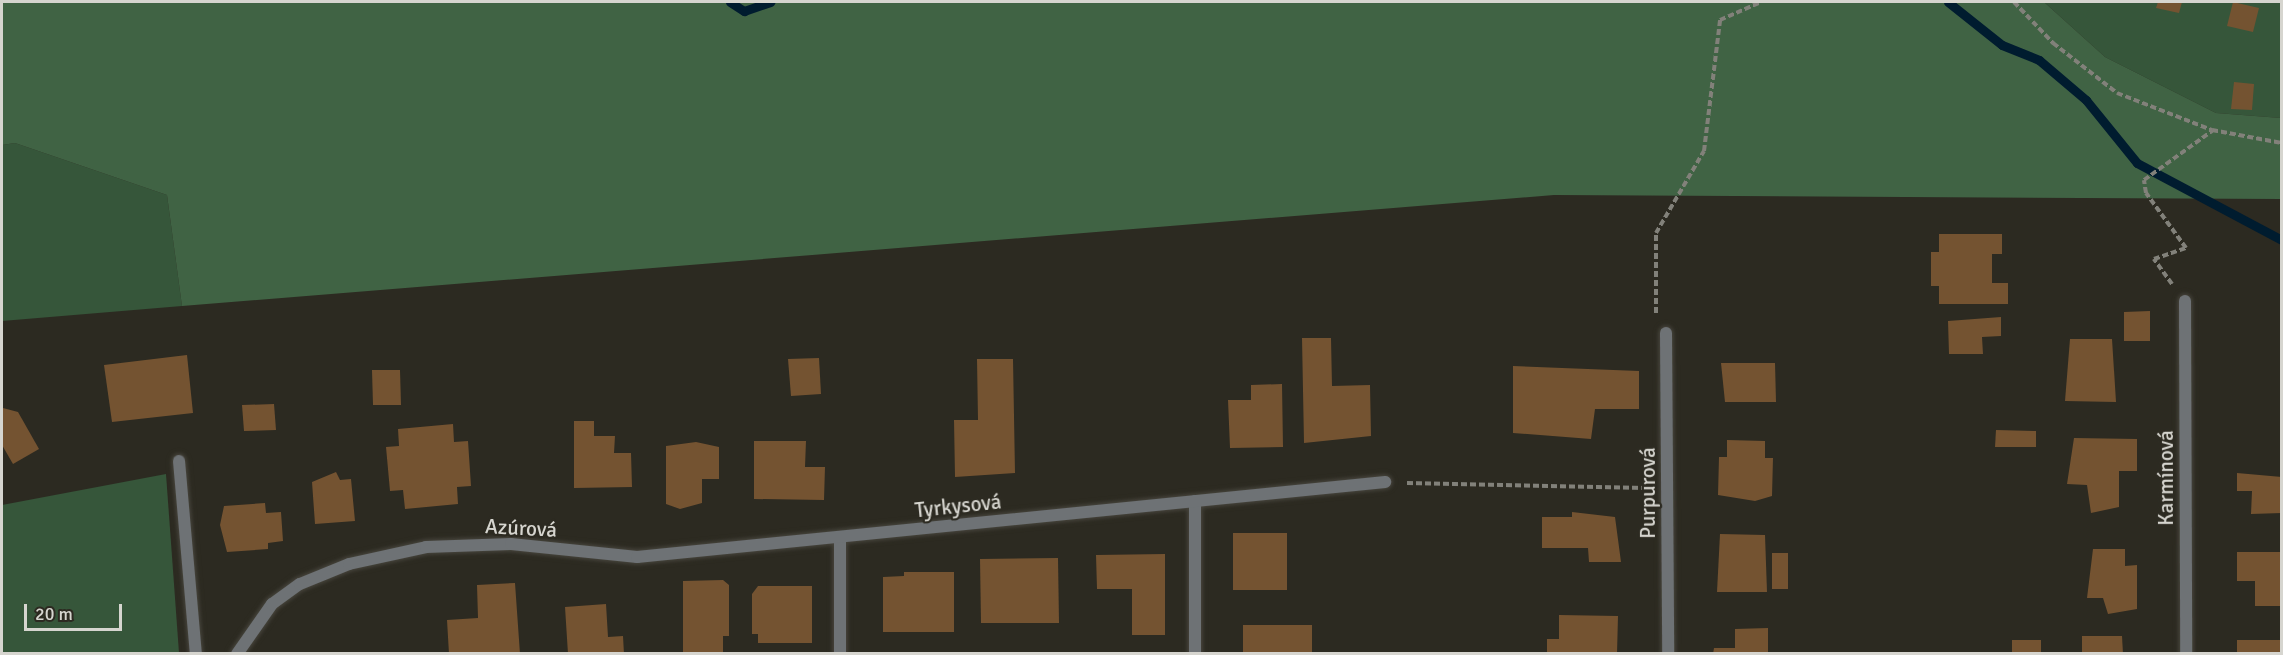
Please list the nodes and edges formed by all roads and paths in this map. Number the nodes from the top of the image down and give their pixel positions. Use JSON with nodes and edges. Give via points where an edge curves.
{"nodes":[{"id":1,"x":1761,"y":2,"type":"edge"},
{"id":2,"x":2014,"y":2,"type":"edge"},
{"id":3,"x":2212,"y":130,"type":"junction"},
{"id":4,"x":2282,"y":143,"type":"edge"},
{"id":5,"x":2185,"y":302,"type":"joint"},
{"id":6,"x":1666,"y":333,"type":"joint"},
{"id":7,"x":179,"y":461,"type":"dead end"},
{"id":8,"x":1385,"y":482,"type":"joint"},
{"id":9,"x":1667,"y":488,"type":"junction"},
{"id":10,"x":1195,"y":501,"type":"junction"},
{"id":11,"x":840,"y":538,"type":"junction"},
{"id":12,"x":196,"y":654,"type":"edge"},
{"id":13,"x":237,"y":654,"type":"edge"},
{"id":14,"x":840,"y":654,"type":"edge"},
{"id":15,"x":1195,"y":654,"type":"edge"},
{"id":16,"x":1668,"y":654,"type":"edge"},
{"id":17,"x":2186,"y":654,"type":"edge"}],
"edges":[{"from":1,"to":6,"type":"path","via":[[1720,20],[1704,151],[1656,232],[1656,316]]},
{"from":2,"to":3,"type":"path","via":[[2053,43],[2117,93]]},
{"from":3,"to":4,"type":"path"},
{"from":3,"to":5,"type":"path","via":[[2148,177],[2146,193],[2186,248],[2154,259]]},
{"from":5,"to":17,"type":"street","name":"Karmínová"},
{"from":6,"to":9,"type":"street","name":"Purpurová"},
{"from":7,"to":12,"type":"street"},
{"from":8,"to":9,"type":"path"},
{"from":8,"to":10,"type":"street","name":"Tyrkysová"},
{"from":9,"to":16,"type":"street","name":"Purpurová"},
{"from":10,"to":11,"type":"street","name":"Tyrkysová"},
{"from":10,"to":15,"type":"street"},
{"from":11,"to":13,"type":"street","name":"Azúrová","via":[[637,557],[511,544],[426,547],[349,564],[300,584],[272,604]]},
{"from":11,"to":14,"type":"street"}]}
